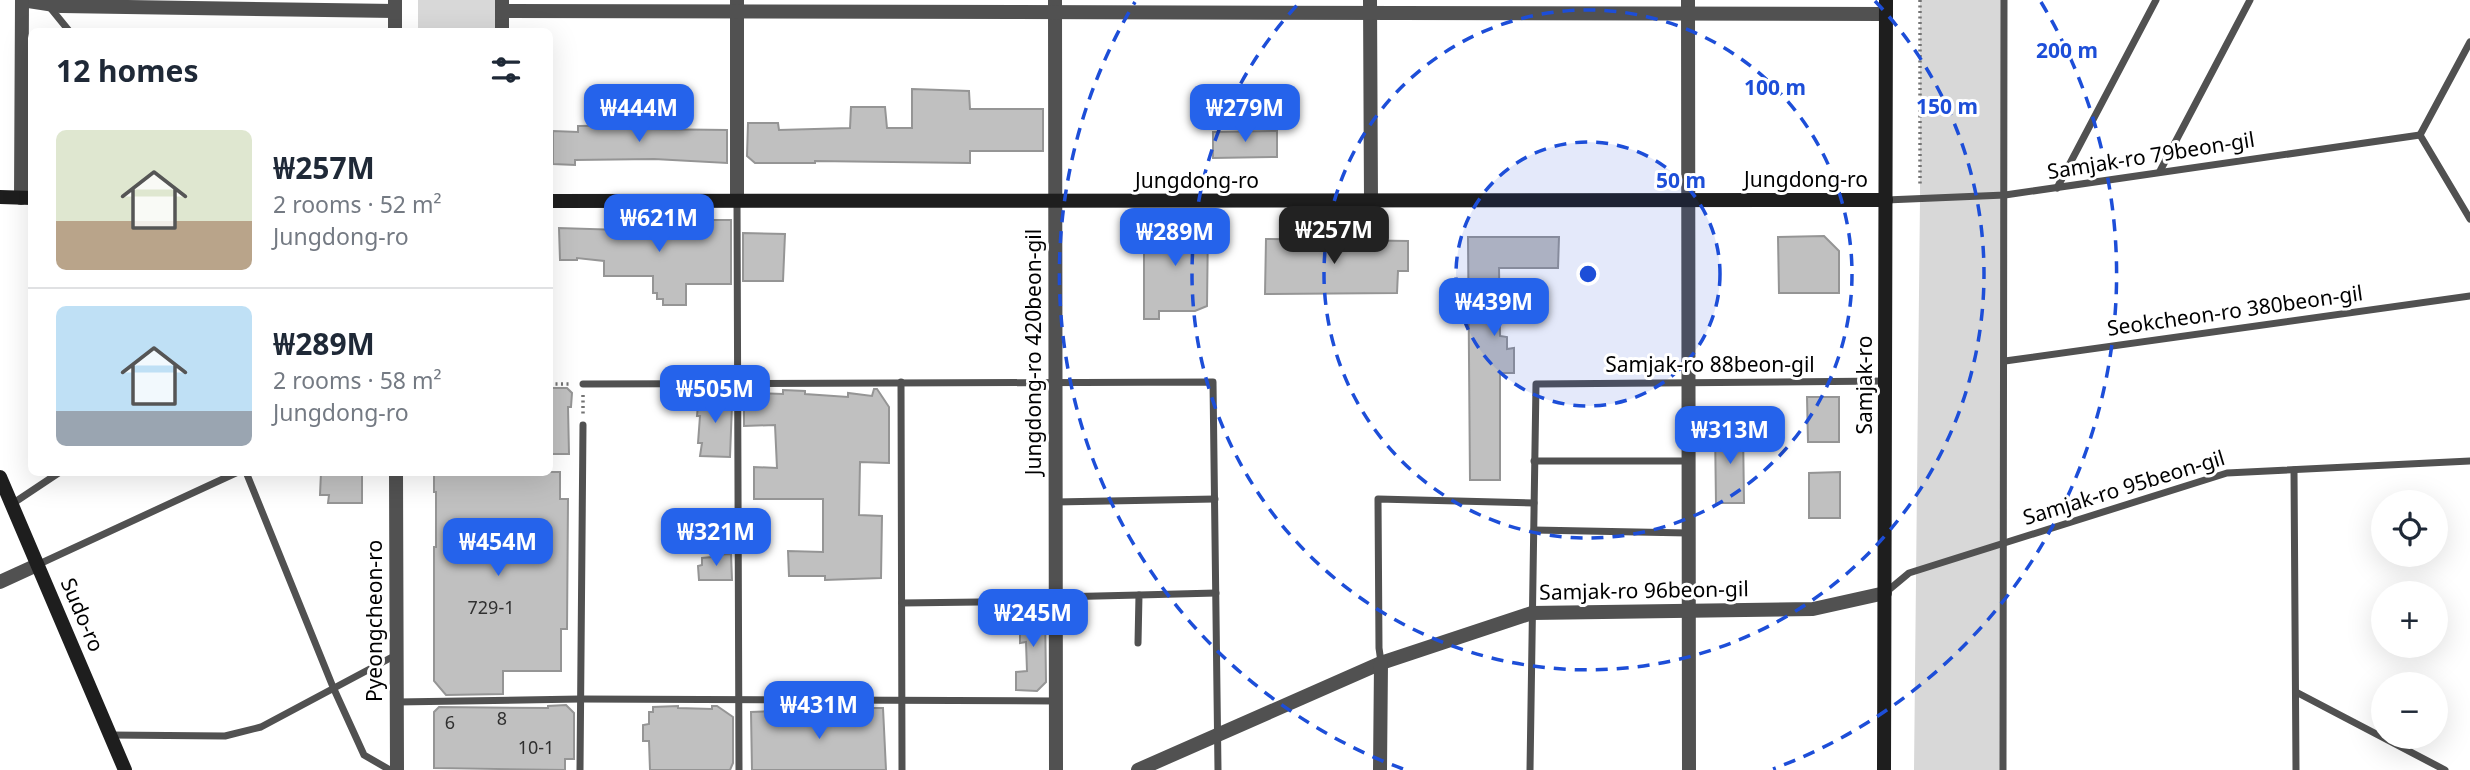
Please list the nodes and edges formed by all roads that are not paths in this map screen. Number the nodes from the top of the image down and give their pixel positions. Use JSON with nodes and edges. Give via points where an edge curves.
{"nodes":[{"id":1,"x":22,"y":0,"type":"edge"},
{"id":2,"x":2004,"y":0,"type":"edge"},
{"id":3,"x":2156,"y":0,"type":"edge"},
{"id":4,"x":2250,"y":0,"type":"edge"},
{"id":5,"x":117,"y":3,"type":"edge"},
{"id":6,"x":48,"y":4,"type":"junction"},
{"id":7,"x":272,"y":4,"type":"edge"},
{"id":8,"x":395,"y":5,"type":"edge"},
{"id":9,"x":502,"y":6,"type":"edge"},
{"id":10,"x":737,"y":6,"type":"edge"},
{"id":11,"x":895,"y":6,"type":"edge"},
{"id":12,"x":1055,"y":6,"type":"edge"},
{"id":13,"x":1214,"y":6,"type":"edge"},
{"id":14,"x":1369,"y":6,"type":"edge"},
{"id":15,"x":1529,"y":6,"type":"edge"},
{"id":16,"x":1688,"y":6,"type":"edge"},
{"id":17,"x":1886,"y":7,"type":"edge"},
{"id":18,"x":67,"y":28,"type":"edge"},
{"id":19,"x":395,"y":28,"type":"edge"},
{"id":20,"x":502,"y":28,"type":"edge"},
{"id":21,"x":2470,"y":42,"type":"edge"},
{"id":22,"x":2420,"y":135,"type":"junction"},
{"id":23,"x":2160,"y":171,"type":"junction"},
{"id":24,"x":2057,"y":188,"type":"junction"},
{"id":25,"x":2005,"y":195,"type":"junction"},
{"id":26,"x":0,"y":197,"type":"edge"},
{"id":27,"x":26,"y":198,"type":"edge"},
{"id":28,"x":553,"y":201,"type":"edge"},
{"id":29,"x":737,"y":201,"type":"junction"},
{"id":30,"x":1371,"y":201,"type":"junction"},
{"id":31,"x":1687,"y":201,"type":"junction"},
{"id":32,"x":1886,"y":201,"type":"junction"},
{"id":33,"x":1054,"y":202,"type":"junction"},
{"id":34,"x":2470,"y":219,"type":"edge"},
{"id":35,"x":2470,"y":296,"type":"edge"},
{"id":36,"x":2005,"y":361,"type":"junction"},
{"id":37,"x":1886,"y":381,"type":"junction"},
{"id":38,"x":901,"y":382,"type":"junction"},
{"id":39,"x":1055,"y":382,"type":"junction"},
{"id":40,"x":1688,"y":383,"type":"junction"},
{"id":41,"x":583,"y":384,"type":"dead end"},
{"id":42,"x":739,"y":384,"type":"junction"},
{"id":43,"x":583,"y":425,"type":"dead end"},
{"id":44,"x":1534,"y":461,"type":"junction"},
{"id":45,"x":1688,"y":461,"type":"junction"},
{"id":46,"x":2470,"y":461,"type":"edge"},
{"id":47,"x":2294,"y":470,"type":"junction"},
{"id":48,"x":54,"y":476,"type":"edge"},
{"id":49,"x":230,"y":476,"type":"edge"},
{"id":50,"x":248,"y":476,"type":"edge"},
{"id":51,"x":396,"y":476,"type":"edge"},
{"id":52,"x":0,"y":477,"type":"edge"},
{"id":53,"x":1215,"y":499,"type":"junction"},
{"id":54,"x":1055,"y":502,"type":"junction"},
{"id":55,"x":1534,"y":503,"type":"junction"},
{"id":56,"x":12,"y":504,"type":"junction"},
{"id":57,"x":1534,"y":530,"type":"junction"},
{"id":58,"x":1688,"y":533,"type":"junction"},
{"id":59,"x":2004,"y":543,"type":"junction"},
{"id":60,"x":37,"y":565,"type":"junction"},
{"id":61,"x":0,"y":582,"type":"edge"},
{"id":62,"x":1216,"y":593,"type":"junction"},
{"id":63,"x":1885,"y":593,"type":"junction"},
{"id":64,"x":1139,"y":595,"type":"junction"},
{"id":65,"x":1056,"y":597,"type":"junction"},
{"id":66,"x":902,"y":603,"type":"junction"},
{"id":67,"x":1688,"y":611,"type":"junction"},
{"id":68,"x":1532,"y":613,"type":"junction"},
{"id":69,"x":1138,"y":642,"type":"dead end"},
{"id":70,"x":396,"y":655,"type":"junction"},
{"id":71,"x":1381,"y":663,"type":"junction"},
{"id":72,"x":333,"y":687,"type":"junction"},
{"id":73,"x":2296,"y":692,"type":"junction"},
{"id":74,"x":580,"y":699,"type":"junction"},
{"id":75,"x":739,"y":699,"type":"junction"},
{"id":76,"x":902,"y":700,"type":"junction"},
{"id":77,"x":1056,"y":701,"type":"junction"},
{"id":78,"x":397,"y":702,"type":"junction"},
{"id":79,"x":110,"y":735,"type":"junction"},
{"id":80,"x":1217,"y":735,"type":"junction"},
{"id":81,"x":125,"y":770,"type":"edge"},
{"id":82,"x":390,"y":770,"type":"edge"},
{"id":83,"x":397,"y":770,"type":"edge"},
{"id":84,"x":580,"y":770,"type":"edge"},
{"id":85,"x":739,"y":770,"type":"edge"},
{"id":86,"x":902,"y":770,"type":"edge"},
{"id":87,"x":1056,"y":770,"type":"edge"},
{"id":88,"x":1138,"y":770,"type":"edge"},
{"id":89,"x":1218,"y":770,"type":"edge"},
{"id":90,"x":1380,"y":770,"type":"edge"},
{"id":91,"x":1530,"y":770,"type":"edge"},
{"id":92,"x":1689,"y":770,"type":"edge"},
{"id":93,"x":1884,"y":770,"type":"edge"},
{"id":94,"x":2003,"y":770,"type":"edge"},
{"id":95,"x":2296,"y":770,"type":"edge"},
{"id":96,"x":2445,"y":770,"type":"edge"}],
"edges":[{"from":1,"to":6,"type":"street"},
{"from":1,"to":27,"type":"street"},
{"from":2,"to":25,"type":"lane"},
{"from":3,"to":24,"type":"lane"},
{"from":4,"to":23,"type":"lane"},
{"from":5,"to":6,"type":"street"},
{"from":5,"to":7,"type":"street"},
{"from":6,"to":18,"type":"lane"},
{"from":7,"to":8,"type":"street"},
{"from":8,"to":19,"type":"street"},
{"from":9,"to":10,"type":"street"},
{"from":9,"to":20,"type":"street"},
{"from":10,"to":11,"type":"street"},
{"from":10,"to":29,"type":"street"},
{"from":11,"to":12,"type":"street"},
{"from":12,"to":13,"type":"street"},
{"from":12,"to":33,"type":"street","name":"Jungdong-ro 420beon-gil"},
{"from":13,"to":14,"type":"street"},
{"from":14,"to":15,"type":"street"},
{"from":14,"to":30,"type":"street"},
{"from":15,"to":16,"type":"street"},
{"from":16,"to":17,"type":"street"},
{"from":16,"to":31,"type":"street"},
{"from":17,"to":32,"type":"street","name":"Samjak-ro"},
{"from":21,"to":22,"type":"lane"},
{"from":22,"to":23,"type":"lane","name":"Samjak-ro 79beon-gil"},
{"from":22,"to":34,"type":"lane"},
{"from":23,"to":24,"type":"lane","name":"Samjak-ro 79beon-gil"},
{"from":24,"to":25,"type":"lane","name":"Samjak-ro 79beon-gil"},
{"from":25,"to":32,"type":"lane","name":"Samjak-ro 79beon-gil"},
{"from":25,"to":36,"type":"lane"},
{"from":26,"to":27,"type":"street"},
{"from":28,"to":29,"type":"street","name":"Jungdong-ro"},
{"from":29,"to":33,"type":"street","name":"Jungdong-ro"},
{"from":29,"to":42,"type":"lane"},
{"from":30,"to":31,"type":"street","name":"Jungdong-ro"},
{"from":30,"to":33,"type":"street","name":"Jungdong-ro"},
{"from":31,"to":32,"type":"street","name":"Jungdong-ro"},
{"from":31,"to":40,"type":"street"},
{"from":32,"to":37,"type":"street","name":"Samjak-ro"},
{"from":33,"to":39,"type":"street","name":"Jungdong-ro 420beon-gil"},
{"from":35,"to":36,"type":"lane","name":"Seokcheon-ro 380beon-gil"},
{"from":36,"to":59,"type":"lane"},
{"from":37,"to":40,"type":"lane","name":"Samjak-ro 88beon-gil"},
{"from":37,"to":63,"type":"street","name":"Samjak-ro"},
{"from":38,"to":39,"type":"lane"},
{"from":38,"to":42,"type":"lane"},
{"from":38,"to":66,"type":"lane"},
{"from":39,"to":53,"type":"lane","via":[[1213,382]]},
{"from":39,"to":54,"type":"street","name":"Jungdong-ro 420beon-gil"},
{"from":40,"to":44,"type":"lane","name":"Samjak-ro 88beon-gil","via":[[1536,384]]},
{"from":40,"to":45,"type":"street"},
{"from":41,"to":42,"type":"lane"},
{"from":42,"to":75,"type":"lane"},
{"from":43,"to":74,"type":"lane"},
{"from":44,"to":45,"type":"lane"},
{"from":44,"to":55,"type":"lane"},
{"from":45,"to":58,"type":"street"},
{"from":46,"to":47,"type":"lane","name":"Samjak-ro 95beon-gil"},
{"from":47,"to":59,"type":"lane","name":"Samjak-ro 95beon-gil","via":[[2227,473]]},
{"from":47,"to":73,"type":"lane"},
{"from":48,"to":56,"type":"lane"},
{"from":49,"to":60,"type":"lane"},
{"from":50,"to":72,"type":"lane"},
{"from":51,"to":70,"type":"street","name":"Pyeongcheon-ro"},
{"from":52,"to":56,"type":"street","name":"Sudo-ro"},
{"from":53,"to":54,"type":"lane","name":"Jungdong-ro 420beon-gil"},
{"from":53,"to":62,"type":"lane"},
{"from":54,"to":65,"type":"street","name":"Jungdong-ro 420beon-gil"},
{"from":55,"to":57,"type":"lane"},
{"from":55,"to":71,"type":"lane","via":[[1378,499]]},
{"from":56,"to":60,"type":"street","name":"Sudo-ro"},
{"from":57,"to":58,"type":"lane"},
{"from":57,"to":68,"type":"lane"},
{"from":58,"to":67,"type":"street"},
{"from":59,"to":63,"type":"lane","name":"Samjak-ro 95beon-gil","via":[[1909,573]]},
{"from":59,"to":94,"type":"lane"},
{"from":60,"to":61,"type":"street"},
{"from":60,"to":79,"type":"street","name":"Sudo-ro"},
{"from":62,"to":64,"type":"lane"},
{"from":62,"to":80,"type":"lane"},
{"from":63,"to":67,"type":"street","name":"Samjak-ro 96beon-gil","via":[[1813,609]]},
{"from":63,"to":93,"type":"street","name":"Samjak-ro"},
{"from":64,"to":65,"type":"lane"},
{"from":64,"to":69,"type":"lane"},
{"from":65,"to":66,"type":"lane","via":[[1046,601]]},
{"from":65,"to":77,"type":"street","name":"Jungdong-ro 420beon-gil"},
{"from":66,"to":76,"type":"lane"},
{"from":67,"to":68,"type":"street","name":"Samjak-ro 96beon-gil"},
{"from":67,"to":92,"type":"street"},
{"from":68,"to":71,"type":"street","name":"Samjak-ro 96beon-gil"},
{"from":68,"to":91,"type":"lane"},
{"from":70,"to":72,"type":"lane"},
{"from":70,"to":78,"type":"street","name":"Pyeongcheon-ro"},
{"from":71,"to":80,"type":"street","name":"Samjak-ro 96beon-gil"},
{"from":71,"to":90,"type":"street"},
{"from":72,"to":79,"type":"lane","via":[[261,727],[225,736]]},
{"from":72,"to":82,"type":"lane","via":[[364,755]]},
{"from":73,"to":95,"type":"lane"},
{"from":73,"to":96,"type":"lane"},
{"from":74,"to":75,"type":"lane"},
{"from":74,"to":78,"type":"lane"},
{"from":74,"to":84,"type":"lane"},
{"from":75,"to":76,"type":"lane"},
{"from":75,"to":85,"type":"lane"},
{"from":76,"to":77,"type":"lane"},
{"from":76,"to":86,"type":"lane"},
{"from":77,"to":87,"type":"street","name":"Jungdong-ro 420beon-gil"},
{"from":78,"to":83,"type":"street","name":"Pyeongcheon-ro"},
{"from":79,"to":81,"type":"street","name":"Sudo-ro"},
{"from":80,"to":88,"type":"street","name":"Samjak-ro 96beon-gil"},
{"from":80,"to":89,"type":"lane"}]}
